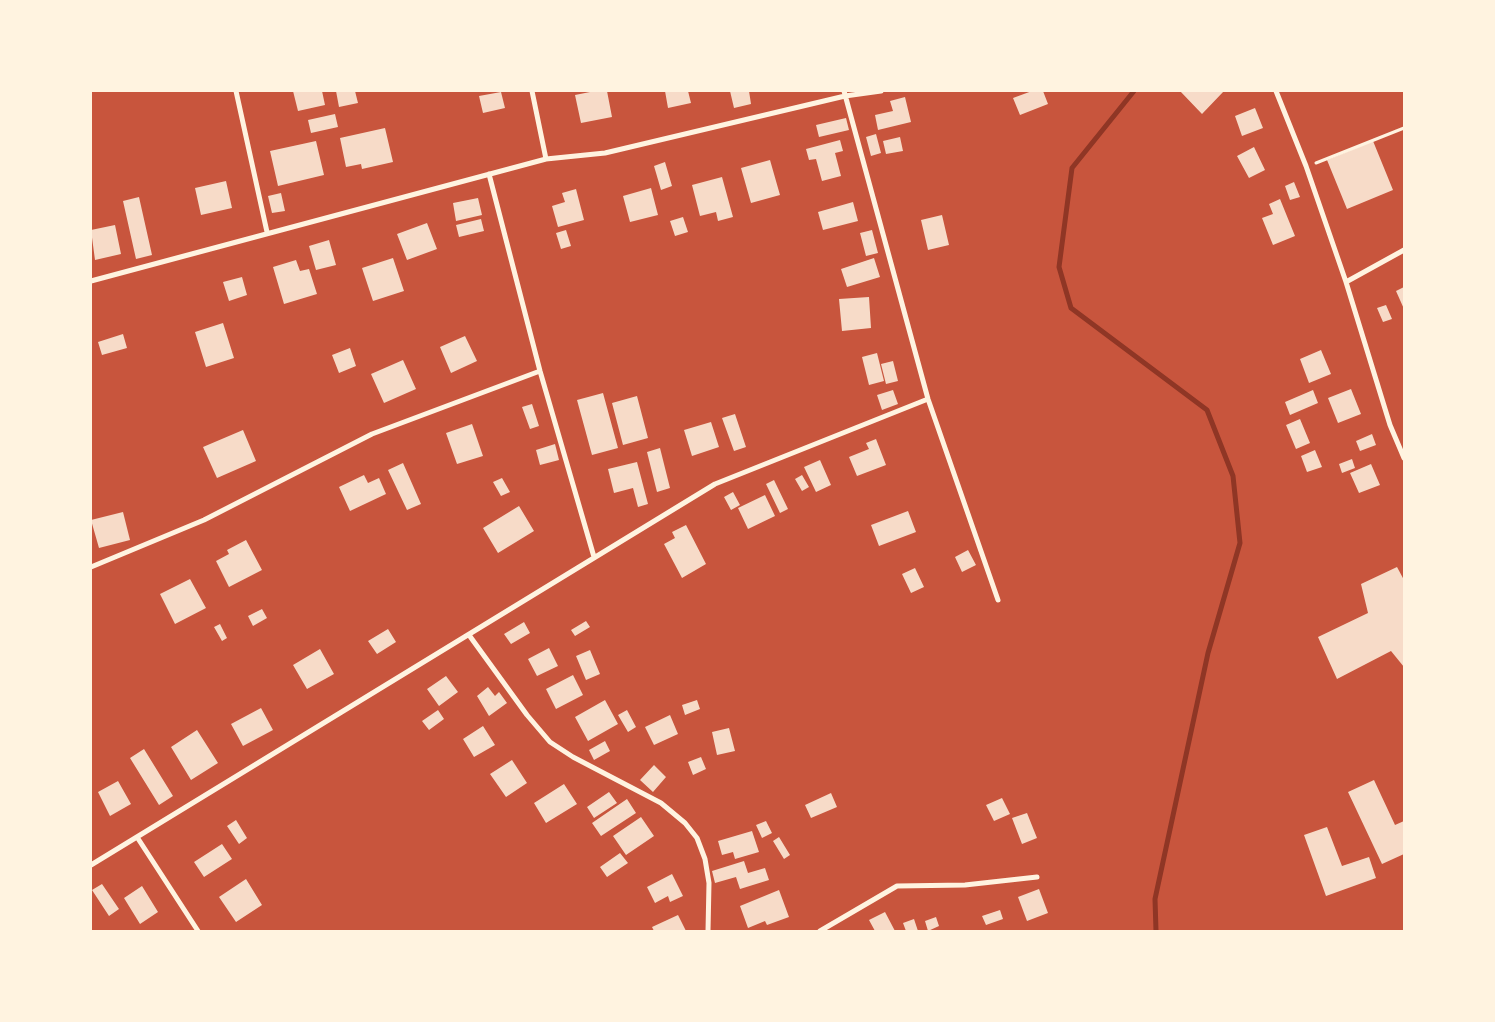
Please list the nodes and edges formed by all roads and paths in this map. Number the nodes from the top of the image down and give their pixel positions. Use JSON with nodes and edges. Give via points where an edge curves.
{"nodes":[{"id":1,"x":236,"y":91,"type":"edge"},
{"id":2,"x":532,"y":91,"type":"edge"},
{"id":3,"x":881,"y":91,"type":"edge"},
{"id":4,"x":1276,"y":91,"type":"edge"},
{"id":5,"x":844,"y":94,"type":"edge"},
{"id":6,"x":1404,"y":128,"type":"edge"},
{"id":7,"x":546,"y":159,"type":"junction"},
{"id":8,"x":1306,"y":166,"type":"junction"},
{"id":9,"x":489,"y":174,"type":"junction"},
{"id":10,"x":267,"y":232,"type":"junction"},
{"id":11,"x":1404,"y":250,"type":"edge"},
{"id":12,"x":91,"y":280,"type":"edge"},
{"id":13,"x":1346,"y":282,"type":"junction"},
{"id":14,"x":540,"y":371,"type":"junction"},
{"id":15,"x":928,"y":398,"type":"junction"},
{"id":16,"x":1404,"y":458,"type":"edge"},
{"id":17,"x":594,"y":557,"type":"junction"},
{"id":18,"x":91,"y":567,"type":"edge"},
{"id":19,"x":998,"y":600,"type":"dead end"},
{"id":20,"x":469,"y":635,"type":"junction"},
{"id":21,"x":137,"y":837,"type":"junction"},
{"id":22,"x":91,"y":865,"type":"edge"},
{"id":23,"x":1037,"y":877,"type":"dead end"},
{"id":24,"x":198,"y":931,"type":"edge"},
{"id":25,"x":708,"y":931,"type":"edge"},
{"id":26,"x":820,"y":931,"type":"edge"}],
"edges":[{"from":1,"to":10,"type":"street"},
{"from":2,"to":7,"type":"street"},
{"from":3,"to":5,"type":"street"},
{"from":4,"to":8,"type":"street"},
{"from":5,"to":7,"type":"street","via":[[605,153]]},
{"from":5,"to":15,"type":"street"},
{"from":6,"to":8,"type":"path"},
{"from":7,"to":9,"type":"street"},
{"from":8,"to":13,"type":"street"},
{"from":9,"to":10,"type":"street"},
{"from":9,"to":14,"type":"street"},
{"from":10,"to":12,"type":"street"},
{"from":11,"to":13,"type":"street"},
{"from":13,"to":16,"type":"street","via":[[1390,425]]},
{"from":14,"to":17,"type":"street"},
{"from":14,"to":18,"type":"street","via":[[372,434],[204,520]]},
{"from":15,"to":17,"type":"street","via":[[715,484]]},
{"from":15,"to":19,"type":"street"},
{"from":17,"to":20,"type":"street"},
{"from":20,"to":21,"type":"street"},
{"from":20,"to":25,"type":"street","via":[[526,716],[550,742],[573,758],[662,803],[685,823],[705,859],[709,883]]},
{"from":21,"to":22,"type":"street"},
{"from":21,"to":24,"type":"street"},
{"from":23,"to":26,"type":"street","via":[[897,886]]}]}
